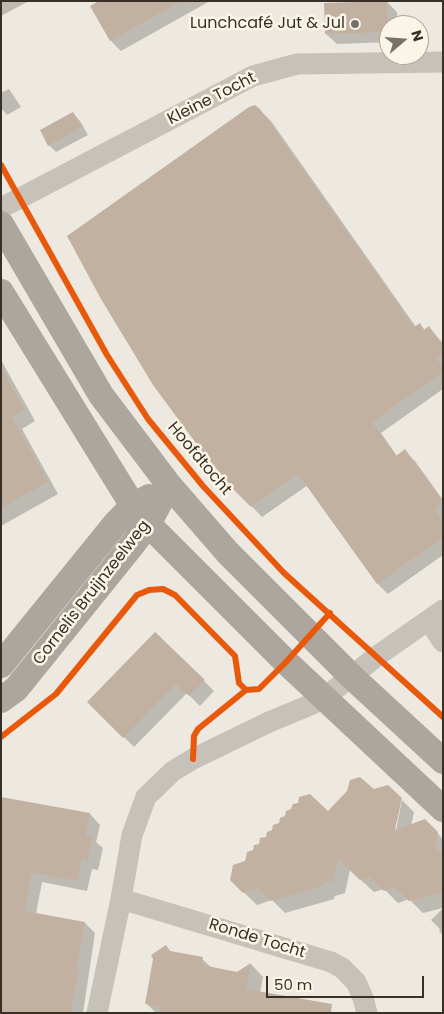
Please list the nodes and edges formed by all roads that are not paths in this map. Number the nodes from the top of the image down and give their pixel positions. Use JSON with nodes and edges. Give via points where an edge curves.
{"nodes":[{"id":1,"x":443,"y":62,"type":"edge"},
{"id":2,"x":1,"y":208,"type":"edge"},
{"id":3,"x":1,"y":224,"type":"edge"},
{"id":4,"x":1,"y":292,"type":"edge"},
{"id":5,"x":169,"y":485,"type":"junction"},
{"id":6,"x":141,"y":515,"type":"junction"},
{"id":7,"x":436,"y":616,"type":"edge"},
{"id":8,"x":443,"y":642,"type":"edge"},
{"id":9,"x":1,"y":665,"type":"edge"},
{"id":10,"x":352,"y":677,"type":"junction"},
{"id":11,"x":324,"y":698,"type":"junction"},
{"id":12,"x":1,"y":700,"type":"edge"},
{"id":13,"x":443,"y":761,"type":"edge"},
{"id":14,"x":443,"y":809,"type":"edge"},
{"id":15,"x":121,"y":899,"type":"junction"},
{"id":16,"x":97,"y":1013,"type":"edge"},
{"id":17,"x":367,"y":1013,"type":"edge"}],
"edges":[{"from":1,"to":2,"type":"street","name":"Kleine Tocht","via":[[297,64],[253,76]]},
{"from":3,"to":5,"type":"main road","via":[[101,395]]},
{"from":4,"to":6,"type":"main road"},
{"from":5,"to":6,"type":"main road","name":"Cornelis Bruijnzeelweg"},
{"from":5,"to":10,"type":"main road","via":[[228,553]]},
{"from":6,"to":9,"type":"main road","name":"Cornelis Bruijnzeelweg","via":[[116,523]]},
{"from":6,"to":11,"type":"main road"},
{"from":6,"to":12,"type":"main road","name":"Cornelis Bruijnzeelweg","via":[[16,689]]},
{"from":7,"to":8,"type":"street"},
{"from":7,"to":10,"type":"street"},
{"from":10,"to":11,"type":"street"},
{"from":10,"to":13,"type":"main road"},
{"from":11,"to":14,"type":"main road"},
{"from":11,"to":15,"type":"street","via":[[193,759],[173,771],[146,796],[132,835]]},
{"from":15,"to":16,"type":"street"},
{"from":15,"to":17,"type":"street","name":"Ronde Tocht","via":[[332,962],[356,982]]}]}
